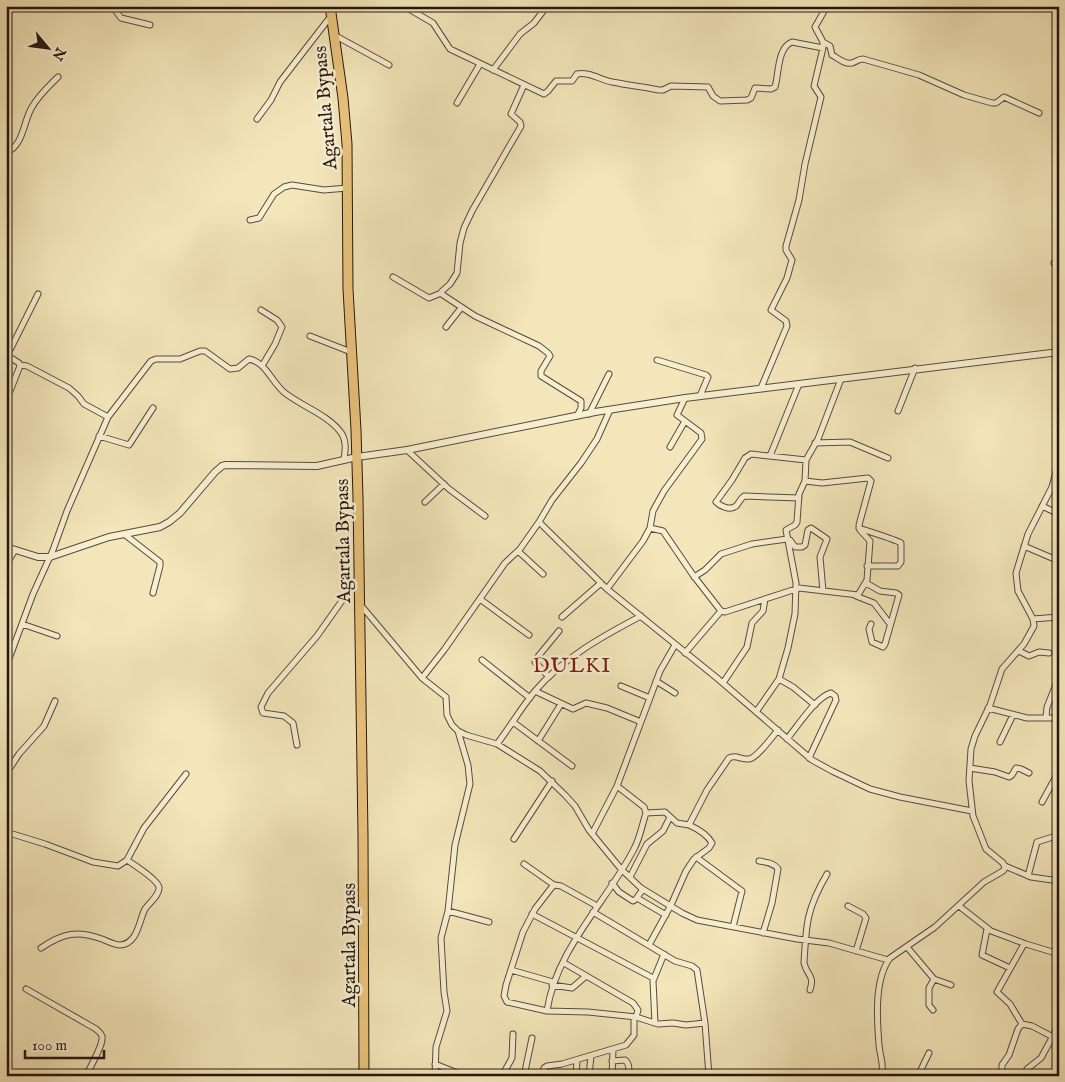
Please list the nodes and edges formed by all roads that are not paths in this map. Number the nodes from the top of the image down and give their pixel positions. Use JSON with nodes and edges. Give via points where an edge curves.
{"nodes":[{"id":1,"x":112,"y":6,"type":"edge"},
{"id":2,"x":404,"y":6,"type":"edge"},
{"id":3,"x":547,"y":6,"type":"edge"},
{"id":4,"x":827,"y":6,"type":"edge"},
{"id":5,"x":330,"y":11,"type":"edge"},
{"id":6,"x":150,"y":25,"type":"dead end"},
{"id":7,"x":334,"y":35,"type":"junction"},
{"id":8,"x":823,"y":45,"type":"junction"},
{"id":9,"x":389,"y":64,"type":"dead end"},
{"id":10,"x":480,"y":64,"type":"junction"},
{"id":11,"x":494,"y":70,"type":"junction"},
{"id":12,"x":58,"y":77,"type":"dead end"},
{"id":13,"x":524,"y":85,"type":"junction"},
{"id":14,"x":456,"y":103,"type":"dead end"},
{"id":15,"x":1039,"y":113,"type":"dead end"},
{"id":16,"x":257,"y":118,"type":"dead end"},
{"id":17,"x":6,"y":153,"type":"edge"},
{"id":18,"x":347,"y":188,"type":"junction"},
{"id":19,"x":250,"y":220,"type":"dead end"},
{"id":20,"x":393,"y":277,"type":"dead end"},
{"id":21,"x":441,"y":293,"type":"junction"},
{"id":22,"x":38,"y":294,"type":"dead end"},
{"id":23,"x":461,"y":308,"type":"junction"},
{"id":24,"x":261,"y":310,"type":"dead end"},
{"id":25,"x":446,"y":327,"type":"dead end"},
{"id":26,"x":310,"y":336,"type":"dead end"},
{"id":27,"x":351,"y":352,"type":"junction"},
{"id":28,"x":1059,"y":352,"type":"edge"},
{"id":29,"x":657,"y":360,"type":"dead end"},
{"id":30,"x":20,"y":365,"type":"junction"},
{"id":31,"x":262,"y":366,"type":"junction"},
{"id":32,"x":916,"y":368,"type":"junction"},
{"id":33,"x":609,"y":374,"type":"dead end"},
{"id":34,"x":841,"y":379,"type":"junction"},
{"id":35,"x":799,"y":384,"type":"junction"},
{"id":36,"x":761,"y":388,"type":"junction"},
{"id":37,"x":700,"y":396,"type":"junction"},
{"id":38,"x":685,"y":398,"type":"junction"},
{"id":39,"x":6,"y":401,"type":"edge"},
{"id":40,"x":153,"y":408,"type":"dead end"},
{"id":41,"x":610,"y":410,"type":"junction"},
{"id":42,"x":898,"y":411,"type":"dead end"},
{"id":43,"x":589,"y":414,"type":"junction"},
{"id":44,"x":577,"y":416,"type":"junction"},
{"id":45,"x":108,"y":417,"type":"junction"},
{"id":46,"x":685,"y":421,"type":"junction"},
{"id":47,"x":99,"y":436,"type":"junction"},
{"id":48,"x":1059,"y":442,"type":"edge"},
{"id":49,"x":816,"y":443,"type":"junction"},
{"id":50,"x":670,"y":447,"type":"dead end"},
{"id":51,"x":407,"y":450,"type":"junction"},
{"id":52,"x":770,"y":456,"type":"junction"},
{"id":53,"x":357,"y":457,"type":"junction"},
{"id":54,"x":888,"y":458,"type":"dead end"},
{"id":55,"x":344,"y":460,"type":"junction"},
{"id":56,"x":806,"y":460,"type":"junction"},
{"id":57,"x":805,"y":481,"type":"junction"},
{"id":58,"x":444,"y":484,"type":"junction"},
{"id":59,"x":1052,"y":486,"type":"junction"},
{"id":60,"x":1059,"y":491,"type":"edge"},
{"id":61,"x":799,"y":498,"type":"junction"},
{"id":62,"x":424,"y":502,"type":"dead end"},
{"id":63,"x":1042,"y":506,"type":"junction"},
{"id":64,"x":1059,"y":514,"type":"edge"},
{"id":65,"x":485,"y":516,"type":"dead end"},
{"id":66,"x":538,"y":522,"type":"junction"},
{"id":67,"x":650,"y":528,"type":"junction"},
{"id":68,"x":859,"y":528,"type":"junction"},
{"id":69,"x":124,"y":534,"type":"junction"},
{"id":70,"x":787,"y":539,"type":"junction"},
{"id":71,"x":1024,"y":546,"type":"junction"},
{"id":72,"x":6,"y":547,"type":"edge"},
{"id":73,"x":14,"y":550,"type":"junction"},
{"id":74,"x":518,"y":551,"type":"junction"},
{"id":75,"x":50,"y":557,"type":"junction"},
{"id":76,"x":1059,"y":561,"type":"edge"},
{"id":77,"x":6,"y":565,"type":"edge"},
{"id":78,"x":868,"y":566,"type":"junction"},
{"id":79,"x":543,"y":574,"type":"dead end"},
{"id":80,"x":694,"y":577,"type":"junction"},
{"id":81,"x":359,"y":578,"type":"junction"},
{"id":82,"x":601,"y":583,"type":"junction"},
{"id":83,"x":866,"y":583,"type":"junction"},
{"id":84,"x":607,"y":588,"type":"junction"},
{"id":85,"x":796,"y":589,"type":"junction"},
{"id":86,"x":823,"y":591,"type":"junction"},
{"id":87,"x":153,"y":593,"type":"dead end"},
{"id":88,"x":856,"y":596,"type":"junction"},
{"id":89,"x":480,"y":599,"type":"junction"},
{"id":90,"x":765,"y":599,"type":"junction"},
{"id":91,"x":359,"y":602,"type":"junction"},
{"id":92,"x":721,"y":611,"type":"junction"},
{"id":93,"x":641,"y":616,"type":"junction"},
{"id":94,"x":1059,"y":616,"type":"edge"},
{"id":95,"x":562,"y":618,"type":"dead end"},
{"id":96,"x":1033,"y":618,"type":"junction"},
{"id":97,"x":22,"y":624,"type":"junction"},
{"id":98,"x":871,"y":624,"type":"dead end"},
{"id":99,"x":890,"y":624,"type":"junction"},
{"id":100,"x":559,"y":631,"type":"dead end"},
{"id":101,"x":529,"y":635,"type":"dead end"},
{"id":102,"x":57,"y":636,"type":"dead end"},
{"id":103,"x":675,"y":645,"type":"junction"},
{"id":104,"x":1019,"y":651,"type":"junction"},
{"id":105,"x":685,"y":653,"type":"junction"},
{"id":106,"x":1049,"y":653,"type":"dead end"},
{"id":107,"x":482,"y":660,"type":"dead end"},
{"id":108,"x":6,"y":667,"type":"edge"},
{"id":109,"x":549,"y":677,"type":"junction"},
{"id":110,"x":1059,"y":677,"type":"edge"},
{"id":111,"x":422,"y":678,"type":"junction"},
{"id":112,"x":779,"y":679,"type":"junction"},
{"id":113,"x":656,"y":681,"type":"junction"},
{"id":114,"x":723,"y":683,"type":"junction"},
{"id":115,"x":621,"y":686,"type":"dead end"},
{"id":116,"x":535,"y":691,"type":"junction"},
{"id":117,"x":675,"y":693,"type":"dead end"},
{"id":118,"x":530,"y":698,"type":"junction"},
{"id":119,"x":650,"y":698,"type":"junction"},
{"id":120,"x":56,"y":701,"type":"dead end"},
{"id":121,"x":561,"y":704,"type":"junction"},
{"id":122,"x":815,"y":705,"type":"junction"},
{"id":123,"x":988,"y":708,"type":"junction"},
{"id":124,"x":756,"y":712,"type":"junction"},
{"id":125,"x":1013,"y":715,"type":"junction"},
{"id":126,"x":1046,"y":717,"type":"junction"},
{"id":127,"x":1059,"y":718,"type":"edge"},
{"id":128,"x":513,"y":722,"type":"junction"},
{"id":129,"x":641,"y":722,"type":"junction"},
{"id":130,"x":778,"y":730,"type":"junction"},
{"id":131,"x":458,"y":731,"type":"junction"},
{"id":132,"x":787,"y":739,"type":"junction"},
{"id":133,"x":538,"y":741,"type":"junction"},
{"id":134,"x":1000,"y":742,"type":"dead end"},
{"id":135,"x":497,"y":744,"type":"junction"},
{"id":136,"x":297,"y":745,"type":"dead end"},
{"id":137,"x":809,"y":758,"type":"junction"},
{"id":138,"x":572,"y":766,"type":"dead end"},
{"id":139,"x":970,"y":768,"type":"junction"},
{"id":140,"x":1029,"y":773,"type":"dead end"},
{"id":141,"x":6,"y":774,"type":"edge"},
{"id":142,"x":186,"y":774,"type":"dead end"},
{"id":143,"x":1058,"y":775,"type":"edge"},
{"id":144,"x":552,"y":781,"type":"junction"},
{"id":145,"x":617,"y":786,"type":"junction"},
{"id":146,"x":1042,"y":802,"type":"dead end"},
{"id":147,"x":972,"y":811,"type":"junction"},
{"id":148,"x":646,"y":813,"type":"junction"},
{"id":149,"x":670,"y":818,"type":"junction"},
{"id":150,"x":689,"y":825,"type":"junction"},
{"id":151,"x":6,"y":832,"type":"edge"},
{"id":152,"x":592,"y":834,"type":"junction"},
{"id":153,"x":1059,"y":834,"type":"edge"},
{"id":154,"x":514,"y":838,"type":"dead end"},
{"id":155,"x":696,"y":857,"type":"junction"},
{"id":156,"x":127,"y":860,"type":"junction"},
{"id":157,"x":759,"y":861,"type":"dead end"},
{"id":158,"x":524,"y":864,"type":"dead end"},
{"id":159,"x":1005,"y":866,"type":"junction"},
{"id":160,"x":621,"y":869,"type":"junction"},
{"id":161,"x":827,"y":874,"type":"dead end"},
{"id":162,"x":1028,"y":876,"type":"junction"},
{"id":163,"x":630,"y":877,"type":"junction"},
{"id":164,"x":1059,"y":881,"type":"edge"},
{"id":165,"x":612,"y":883,"type":"junction"},
{"id":166,"x":554,"y":885,"type":"junction"},
{"id":167,"x":644,"y":889,"type":"junction"},
{"id":168,"x":637,"y":898,"type":"junction"},
{"id":169,"x":671,"y":905,"type":"junction"},
{"id":170,"x":597,"y":906,"type":"junction"},
{"id":171,"x":848,"y":906,"type":"dead end"},
{"id":172,"x":959,"y":906,"type":"junction"},
{"id":173,"x":448,"y":911,"type":"junction"},
{"id":174,"x":593,"y":912,"type":"junction"},
{"id":175,"x":532,"y":914,"type":"junction"},
{"id":176,"x":666,"y":914,"type":"junction"},
{"id":177,"x":489,"y":922,"type":"dead end"},
{"id":178,"x":733,"y":927,"type":"junction"},
{"id":179,"x":987,"y":929,"type":"junction"},
{"id":180,"x":763,"y":933,"type":"junction"},
{"id":181,"x":577,"y":937,"type":"junction"},
{"id":182,"x":805,"y":940,"type":"junction"},
{"id":183,"x":1024,"y":944,"type":"junction"},
{"id":184,"x":649,"y":945,"type":"junction"},
{"id":185,"x":907,"y":947,"type":"junction"},
{"id":186,"x":41,"y":948,"type":"dead end"},
{"id":187,"x":856,"y":951,"type":"junction"},
{"id":188,"x":664,"y":954,"type":"junction"},
{"id":189,"x":1059,"y":954,"type":"edge"},
{"id":190,"x":888,"y":960,"type":"junction"},
{"id":191,"x":564,"y":963,"type":"junction"},
{"id":192,"x":1010,"y":968,"type":"junction"},
{"id":193,"x":511,"y":970,"type":"junction"},
{"id":194,"x":586,"y":976,"type":"junction"},
{"id":195,"x":654,"y":978,"type":"junction"},
{"id":196,"x":934,"y":979,"type":"junction"},
{"id":197,"x":553,"y":984,"type":"junction"},
{"id":198,"x":951,"y":985,"type":"dead end"},
{"id":199,"x":26,"y":990,"type":"dead end"},
{"id":200,"x":810,"y":990,"type":"dead end"},
{"id":201,"x":932,"y":1010,"type":"dead end"},
{"id":202,"x":547,"y":1011,"type":"junction"},
{"id":203,"x":635,"y":1017,"type":"junction"},
{"id":204,"x":655,"y":1023,"type":"junction"},
{"id":205,"x":705,"y":1023,"type":"junction"},
{"id":206,"x":1022,"y":1024,"type":"junction"},
{"id":207,"x":1059,"y":1025,"type":"edge"},
{"id":208,"x":513,"y":1034,"type":"dead end"},
{"id":209,"x":1054,"y":1037,"type":"junction"},
{"id":210,"x":532,"y":1038,"type":"dead end"},
{"id":211,"x":613,"y":1049,"type":"junction"},
{"id":212,"x":930,"y":1053,"type":"dead end"},
{"id":213,"x":591,"y":1056,"type":"junction"},
{"id":214,"x":577,"y":1060,"type":"junction"},
{"id":215,"x":612,"y":1061,"type":"junction"},
{"id":216,"x":435,"y":1064,"type":"junction"},
{"id":217,"x":86,"y":1076,"type":"edge"},
{"id":218,"x":364,"y":1076,"type":"edge"},
{"id":219,"x":435,"y":1076,"type":"edge"},
{"id":220,"x":465,"y":1076,"type":"edge"},
{"id":221,"x":502,"y":1076,"type":"edge"},
{"id":222,"x":524,"y":1076,"type":"edge"},
{"id":223,"x":542,"y":1076,"type":"edge"},
{"id":224,"x":576,"y":1076,"type":"edge"},
{"id":225,"x":589,"y":1076,"type":"edge"},
{"id":226,"x":612,"y":1076,"type":"edge"},
{"id":227,"x":628,"y":1076,"type":"edge"},
{"id":228,"x":709,"y":1076,"type":"edge"},
{"id":229,"x":882,"y":1076,"type":"edge"},
{"id":230,"x":918,"y":1076,"type":"edge"},
{"id":231,"x":1006,"y":1076,"type":"edge"},
{"id":232,"x":1033,"y":1076,"type":"edge"}],
"edges":[{"from":1,"to":6,"type":"street","via":[[121,18]]},
{"from":2,"to":10,"type":"street","via":[[432,23],[450,49]]},
{"from":3,"to":11,"type":"street","via":[[520,34]]},
{"from":4,"to":8,"type":"street","via":[[816,24]]},
{"from":5,"to":7,"type":"highway","name":"Agartala Bypass"},
{"from":5,"to":16,"type":"street"},
{"from":7,"to":9,"type":"street"},
{"from":7,"to":18,"type":"highway","name":"Agartala Bypass","via":[[347,130]]},
{"from":8,"to":13,"type":"street","via":[[788,43],[783,50],[775,87],[755,88],[750,99],[740,101],[718,100],[708,87],[678,86],[659,90],[583,73],[577,74],[572,81],[556,80],[544,94]]},
{"from":8,"to":15,"type":"street","via":[[830,46],[832,55],[846,63],[863,59],[919,75],[992,103],[1004,97]]},
{"from":8,"to":36,"type":"street","via":[[814,86],[821,95],[820,108],[786,246],[792,260],[771,310],[786,321],[787,326]]},
{"from":10,"to":11,"type":"street"},
{"from":10,"to":14,"type":"street"},
{"from":11,"to":13,"type":"street"},
{"from":12,"to":17,"type":"street","via":[[31,109],[17,147]]},
{"from":13,"to":21,"type":"street","via":[[511,114],[521,126],[472,210],[460,243],[457,273]]},
{"from":18,"to":19,"type":"street","via":[[324,190],[284,186],[274,194],[258,218]]},
{"from":18,"to":27,"type":"highway","name":"Agartala Bypass"},
{"from":20,"to":21,"type":"street","via":[[428,298]]},
{"from":21,"to":23,"type":"street"},
{"from":22,"to":30,"type":"street","via":[[9,352],[8,356]]},
{"from":23,"to":25,"type":"street"},
{"from":23,"to":44,"type":"street","via":[[548,353],[550,356],[541,376],[581,401]]},
{"from":24,"to":31,"type":"street","via":[[282,326]]},
{"from":26,"to":27,"type":"street"},
{"from":27,"to":53,"type":"highway","name":"Agartala Bypass"},
{"from":28,"to":32,"type":"street"},
{"from":29,"to":37,"type":"street","via":[[706,375],[707,382]]},
{"from":30,"to":39,"type":"street"},
{"from":30,"to":45,"type":"street","via":[[69,388],[84,404]]},
{"from":31,"to":45,"type":"street","via":[[249,359],[238,368],[230,368],[205,351],[180,359],[156,359],[151,361]]},
{"from":31,"to":55,"type":"street","via":[[284,392],[338,429],[345,440]]},
{"from":32,"to":34,"type":"street"},
{"from":32,"to":42,"type":"street"},
{"from":33,"to":43,"type":"street"},
{"from":34,"to":35,"type":"street"},
{"from":34,"to":49,"type":"street"},
{"from":35,"to":36,"type":"street"},
{"from":35,"to":52,"type":"street"},
{"from":36,"to":37,"type":"street"},
{"from":37,"to":38,"type":"street"},
{"from":38,"to":41,"type":"street"},
{"from":38,"to":46,"type":"street","via":[[677,415]]},
{"from":40,"to":47,"type":"street","via":[[129,445]]},
{"from":41,"to":43,"type":"street"},
{"from":41,"to":66,"type":"street","via":[[592,447]]},
{"from":43,"to":44,"type":"street"},
{"from":44,"to":51,"type":"street"},
{"from":45,"to":47,"type":"street"},
{"from":46,"to":50,"type":"street"},
{"from":46,"to":67,"type":"street","via":[[701,433],[702,439],[664,491],[653,511]]},
{"from":47,"to":75,"type":"street"},
{"from":48,"to":59,"type":"street"},
{"from":49,"to":54,"type":"street","via":[[850,442]]},
{"from":49,"to":56,"type":"street"},
{"from":51,"to":53,"type":"street"},
{"from":51,"to":58,"type":"street"},
{"from":52,"to":56,"type":"street"},
{"from":52,"to":61,"type":"street","via":[[747,456],[716,504],[732,508],[744,496]]},
{"from":53,"to":55,"type":"street"},
{"from":53,"to":81,"type":"highway","name":"Agartala Bypass"},
{"from":55,"to":69,"type":"street","via":[[316,466],[222,466],[169,522],[148,531]]},
{"from":56,"to":57,"type":"street"},
{"from":57,"to":61,"type":"street"},
{"from":57,"to":68,"type":"street","via":[[822,483],[870,479]]},
{"from":58,"to":62,"type":"street"},
{"from":58,"to":65,"type":"street"},
{"from":59,"to":60,"type":"street"},
{"from":59,"to":63,"type":"street"},
{"from":61,"to":70,"type":"street","via":[[796,522],[786,530]]},
{"from":63,"to":64,"type":"street"},
{"from":63,"to":71,"type":"street"},
{"from":66,"to":74,"type":"street"},
{"from":66,"to":82,"type":"street"},
{"from":67,"to":80,"type":"street","via":[[663,531]]},
{"from":67,"to":84,"type":"street"},
{"from":68,"to":78,"type":"street","via":[[870,541]]},
{"from":68,"to":78,"type":"street","via":[[901,543],[898,566]]},
{"from":69,"to":75,"type":"street"},
{"from":69,"to":87,"type":"street","via":[[160,562]]},
{"from":70,"to":80,"type":"street","via":[[752,544],[721,554]]},
{"from":70,"to":85,"type":"street"},
{"from":70,"to":86,"type":"street","via":[[798,548],[805,545],[809,529],[826,537],[820,561]]},
{"from":71,"to":76,"type":"street"},
{"from":71,"to":96,"type":"street","via":[[1017,568],[1017,586]]},
{"from":72,"to":73,"type":"street"},
{"from":73,"to":75,"type":"street"},
{"from":73,"to":77,"type":"street"},
{"from":74,"to":79,"type":"street"},
{"from":74,"to":89,"type":"street","via":[[505,563]]},
{"from":75,"to":97,"type":"street"},
{"from":78,"to":83,"type":"street"},
{"from":80,"to":92,"type":"street"},
{"from":81,"to":91,"type":"highway","name":"Agartala Bypass"},
{"from":81,"to":136,"type":"street","via":[[317,636],[268,693],[261,707],[263,713],[284,716],[292,723]]},
{"from":82,"to":84,"type":"street"},
{"from":82,"to":95,"type":"street"},
{"from":83,"to":88,"type":"street"},
{"from":83,"to":99,"type":"street","via":[[899,596]]},
{"from":84,"to":93,"type":"street"},
{"from":85,"to":86,"type":"street"},
{"from":85,"to":90,"type":"street"},
{"from":85,"to":112,"type":"street","via":[[789,643]]},
{"from":86,"to":88,"type":"street"},
{"from":88,"to":99,"type":"street","via":[[874,603]]},
{"from":89,"to":101,"type":"street"},
{"from":89,"to":111,"type":"street"},
{"from":90,"to":92,"type":"street"},
{"from":90,"to":114,"type":"street","via":[[762,613],[752,623],[748,647]]},
{"from":91,"to":111,"type":"street"},
{"from":91,"to":218,"type":"highway","name":"Agartala Bypass"},
{"from":92,"to":105,"type":"street"},
{"from":93,"to":103,"type":"street"},
{"from":93,"to":109,"type":"street","via":[[588,646]]},
{"from":94,"to":96,"type":"street"},
{"from":96,"to":104,"type":"street","via":[[1034,626]]},
{"from":97,"to":102,"type":"street"},
{"from":97,"to":108,"type":"street"},
{"from":98,"to":99,"type":"street","via":[[872,642],[883,647]]},
{"from":100,"to":109,"type":"street","via":[[534,662]]},
{"from":103,"to":105,"type":"street"},
{"from":103,"to":113,"type":"street"},
{"from":104,"to":106,"type":"street","via":[[1032,656],[1037,652]]},
{"from":104,"to":123,"type":"street","via":[[1002,670]]},
{"from":105,"to":114,"type":"street"},
{"from":107,"to":118,"type":"street"},
{"from":109,"to":116,"type":"street"},
{"from":110,"to":126,"type":"street"},
{"from":111,"to":131,"type":"street","via":[[446,696],[448,720]]},
{"from":112,"to":122,"type":"street"},
{"from":112,"to":124,"type":"street"},
{"from":113,"to":117,"type":"street"},
{"from":113,"to":119,"type":"street"},
{"from":114,"to":124,"type":"street"},
{"from":115,"to":119,"type":"street"},
{"from":116,"to":118,"type":"street"},
{"from":116,"to":121,"type":"street"},
{"from":118,"to":128,"type":"street"},
{"from":119,"to":129,"type":"street"},
{"from":120,"to":141,"type":"street","via":[[44,726]]},
{"from":121,"to":129,"type":"street","via":[[573,709],[586,704],[606,708]]},
{"from":121,"to":133,"type":"street"},
{"from":122,"to":132,"type":"street"},
{"from":122,"to":137,"type":"street","via":[[828,694],[836,697]]},
{"from":123,"to":125,"type":"street"},
{"from":123,"to":139,"type":"street","via":[[972,741]]},
{"from":124,"to":130,"type":"street"},
{"from":125,"to":126,"type":"street"},
{"from":125,"to":134,"type":"street"},
{"from":126,"to":127,"type":"street"},
{"from":128,"to":133,"type":"street"},
{"from":128,"to":135,"type":"street"},
{"from":129,"to":145,"type":"street"},
{"from":130,"to":132,"type":"street"},
{"from":130,"to":150,"type":"street","via":[[754,758],[729,758]]},
{"from":131,"to":135,"type":"street"},
{"from":131,"to":173,"type":"street","via":[[470,784],[454,846]]},
{"from":132,"to":137,"type":"street"},
{"from":133,"to":138,"type":"street"},
{"from":135,"to":144,"type":"street"},
{"from":137,"to":147,"type":"street","via":[[870,789]]},
{"from":139,"to":140,"type":"street","via":[[1009,777],[1016,768]]},
{"from":139,"to":147,"type":"street"},
{"from":142,"to":156,"type":"street","via":[[144,828]]},
{"from":143,"to":146,"type":"street"},
{"from":144,"to":152,"type":"street","via":[[575,806]]},
{"from":144,"to":154,"type":"street"},
{"from":145,"to":148,"type":"street","via":[[644,807]]},
{"from":145,"to":152,"type":"street"},
{"from":147,"to":159,"type":"street","via":[[986,849]]},
{"from":148,"to":149,"type":"street","via":[[665,812]]},
{"from":148,"to":160,"type":"street","via":[[634,849]]},
{"from":149,"to":150,"type":"street"},
{"from":149,"to":163,"type":"street","via":[[663,831],[647,844]]},
{"from":150,"to":155,"type":"street","via":[[712,843]]},
{"from":151,"to":156,"type":"street","via":[[110,866],[118,866]]},
{"from":152,"to":160,"type":"street"},
{"from":153,"to":162,"type":"street","via":[[1037,842]]},
{"from":155,"to":169,"type":"street"},
{"from":155,"to":178,"type":"street","via":[[742,891]]},
{"from":156,"to":186,"type":"street","via":[[159,888],[144,911],[138,931],[130,940],[120,945],[95,936],[72,934],[55,938]]},
{"from":157,"to":180,"type":"street","via":[[768,862],[778,869]]},
{"from":158,"to":166,"type":"street"},
{"from":159,"to":162,"type":"street"},
{"from":159,"to":172,"type":"street"},
{"from":160,"to":163,"type":"street"},
{"from":160,"to":165,"type":"street"},
{"from":161,"to":182,"type":"street","via":[[808,915]]},
{"from":162,"to":164,"type":"street"},
{"from":163,"to":167,"type":"street"},
{"from":165,"to":168,"type":"street","via":[[630,900]]},
{"from":165,"to":170,"type":"street"},
{"from":166,"to":170,"type":"street"},
{"from":166,"to":175,"type":"street"},
{"from":167,"to":168,"type":"street"},
{"from":167,"to":169,"type":"street"},
{"from":168,"to":176,"type":"street"},
{"from":169,"to":176,"type":"street"},
{"from":169,"to":178,"type":"street","via":[[697,920]]},
{"from":170,"to":174,"type":"street"},
{"from":171,"to":187,"type":"street","via":[[866,918]]},
{"from":172,"to":179,"type":"street"},
{"from":172,"to":185,"type":"street"},
{"from":173,"to":177,"type":"street"},
{"from":173,"to":216,"type":"street","via":[[441,943],[447,1014],[436,1047]]},
{"from":174,"to":181,"type":"street"},
{"from":174,"to":184,"type":"street"},
{"from":175,"to":181,"type":"street"},
{"from":175,"to":193,"type":"street"},
{"from":176,"to":184,"type":"street"},
{"from":178,"to":180,"type":"street"},
{"from":179,"to":183,"type":"street"},
{"from":179,"to":192,"type":"street","via":[[982,955]]},
{"from":180,"to":182,"type":"street"},
{"from":181,"to":191,"type":"street"},
{"from":181,"to":195,"type":"street"},
{"from":182,"to":187,"type":"street"},
{"from":182,"to":200,"type":"street","via":[[804,963],[812,982]]},
{"from":183,"to":189,"type":"street"},
{"from":183,"to":192,"type":"street"},
{"from":184,"to":188,"type":"street"},
{"from":185,"to":190,"type":"street"},
{"from":185,"to":196,"type":"street"},
{"from":187,"to":190,"type":"street"},
{"from":188,"to":195,"type":"street"},
{"from":188,"to":205,"type":"street","via":[[697,970]]},
{"from":190,"to":229,"type":"street","via":[[880,978],[878,1008]]},
{"from":191,"to":194,"type":"street"},
{"from":191,"to":197,"type":"street"},
{"from":192,"to":206,"type":"street","via":[[997,992],[1010,1004]]},
{"from":193,"to":197,"type":"street"},
{"from":193,"to":202,"type":"street","via":[[504,996],[507,1002]]},
{"from":194,"to":197,"type":"street","via":[[572,988]]},
{"from":194,"to":203,"type":"street","via":[[633,1002],[638,1010]]},
{"from":195,"to":204,"type":"street"},
{"from":196,"to":198,"type":"street"},
{"from":196,"to":201,"type":"street","via":[[929,988],[928,1003]]},
{"from":197,"to":202,"type":"street"},
{"from":199,"to":217,"type":"street","via":[[101,1034],[101,1046]]},
{"from":202,"to":203,"type":"street"},
{"from":203,"to":204,"type":"street"},
{"from":203,"to":211,"type":"street","via":[[633,1037],[626,1045]]},
{"from":204,"to":205,"type":"street"},
{"from":205,"to":228,"type":"street"},
{"from":206,"to":209,"type":"street"},
{"from":206,"to":231,"type":"street","via":[[1002,1065]]},
{"from":207,"to":209,"type":"street"},
{"from":208,"to":221,"type":"street","via":[[512,1058]]},
{"from":209,"to":232,"type":"street","via":[[1039,1060],[1027,1069]]},
{"from":210,"to":222,"type":"street"},
{"from":211,"to":213,"type":"street"},
{"from":211,"to":215,"type":"street"},
{"from":212,"to":230,"type":"street"},
{"from":213,"to":214,"type":"street"},
{"from":213,"to":225,"type":"street"},
{"from":214,"to":223,"type":"street","via":[[546,1066]]},
{"from":214,"to":224,"type":"street"},
{"from":215,"to":226,"type":"street"},
{"from":215,"to":227,"type":"street","via":[[625,1060],[629,1064]]},
{"from":216,"to":219,"type":"street"},
{"from":216,"to":220,"type":"street"}]}
